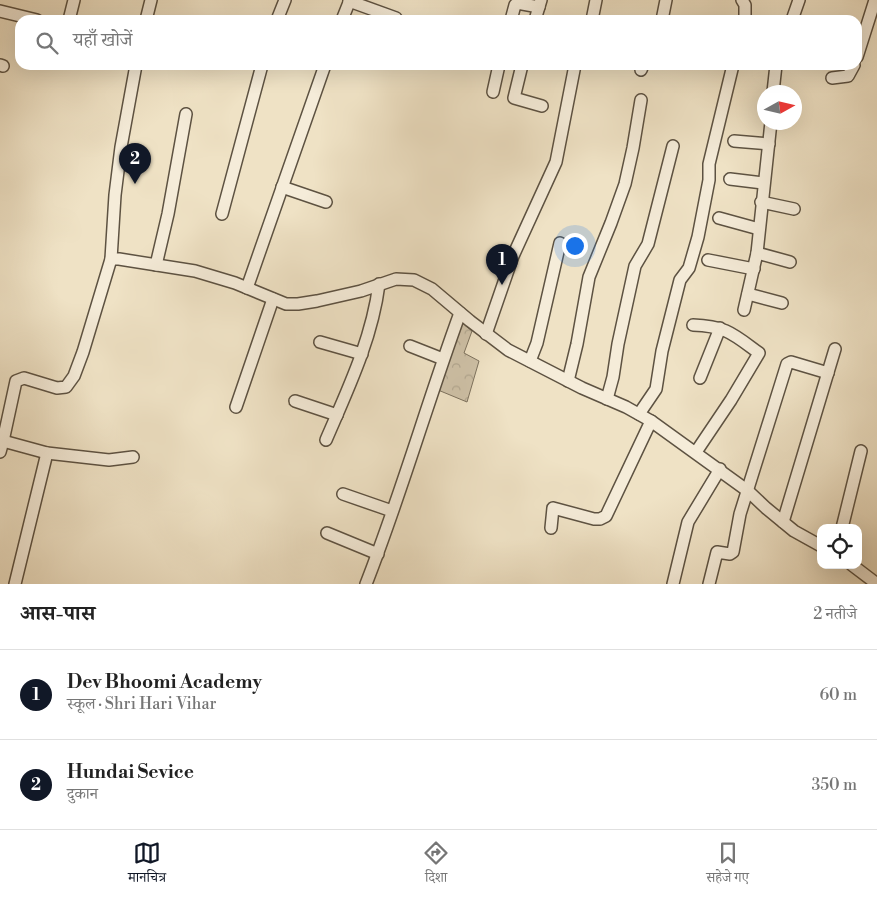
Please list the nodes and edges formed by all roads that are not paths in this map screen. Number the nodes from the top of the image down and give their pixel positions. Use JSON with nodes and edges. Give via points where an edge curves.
{"nodes":[{"id":1,"x":74,"y":0,"type":"edge"},
{"id":2,"x":151,"y":0,"type":"edge"},
{"id":3,"x":285,"y":0,"type":"edge"},
{"id":4,"x":349,"y":0,"type":"edge"},
{"id":5,"x":596,"y":0,"type":"edge"},
{"id":6,"x":666,"y":0,"type":"edge"},
{"id":7,"x":742,"y":0,"type":"edge"},
{"id":8,"x":799,"y":0,"type":"edge"},
{"id":9,"x":875,"y":0,"type":"edge"},
{"id":10,"x":540,"y":3,"type":"edge"},
{"id":11,"x":0,"y":11,"type":"edge"},
{"id":12,"x":16,"y":15,"type":"edge"},
{"id":13,"x":70,"y":15,"type":"edge"},
{"id":14,"x":147,"y":15,"type":"edge"},
{"id":15,"x":279,"y":15,"type":"edge"},
{"id":16,"x":344,"y":15,"type":"edge"},
{"id":17,"x":388,"y":15,"type":"edge"},
{"id":18,"x":512,"y":15,"type":"edge"},
{"id":19,"x":536,"y":15,"type":"edge"},
{"id":20,"x":593,"y":15,"type":"edge"},
{"id":21,"x":663,"y":15,"type":"edge"},
{"id":22,"x":744,"y":15,"type":"edge"},
{"id":23,"x":794,"y":15,"type":"edge"},
{"id":24,"x":862,"y":41,"type":"edge"},
{"id":25,"x":135,"y":70,"type":"edge"},
{"id":26,"x":261,"y":70,"type":"edge"},
{"id":27,"x":323,"y":70,"type":"edge"},
{"id":28,"x":499,"y":70,"type":"edge"},
{"id":29,"x":521,"y":70,"type":"edge"},
{"id":30,"x":574,"y":70,"type":"edge"},
{"id":31,"x":731,"y":70,"type":"edge"},
{"id":32,"x":775,"y":70,"type":"edge"},
{"id":33,"x":851,"y":70,"type":"edge"},
{"id":34,"x":832,"y":78,"type":"dead end"},
{"id":35,"x":774,"y":85,"type":"edge"},
{"id":36,"x":492,"y":92,"type":"dead end"},
{"id":37,"x":641,"y":100,"type":"dead end"},
{"id":38,"x":542,"y":106,"type":"dead end"},
{"id":39,"x":186,"y":114,"type":"dead end"},
{"id":40,"x":770,"y":130,"type":"edge"},
{"id":41,"x":734,"y":141,"type":"dead end"},
{"id":42,"x":769,"y":144,"type":"junction"},
{"id":43,"x":673,"y":146,"type":"dead end"},
{"id":44,"x":730,"y":179,"type":"dead end"},
{"id":45,"x":764,"y":184,"type":"junction"},
{"id":46,"x":282,"y":187,"type":"junction"},
{"id":47,"x":326,"y":202,"type":"dead end"},
{"id":48,"x":762,"y":202,"type":"junction"},
{"id":49,"x":794,"y":209,"type":"dead end"},
{"id":50,"x":222,"y":214,"type":"dead end"},
{"id":51,"x":719,"y":218,"type":"dead end"},
{"id":52,"x":759,"y":229,"type":"junction"},
{"id":53,"x":560,"y":243,"type":"dead end"},
{"id":54,"x":757,"y":254,"type":"junction"},
{"id":55,"x":111,"y":260,"type":"junction"},
{"id":56,"x":708,"y":260,"type":"dead end"},
{"id":57,"x":790,"y":262,"type":"dead end"},
{"id":58,"x":156,"y":265,"type":"junction"},
{"id":59,"x":754,"y":269,"type":"junction"},
{"id":60,"x":379,"y":284,"type":"junction"},
{"id":61,"x":247,"y":288,"type":"junction"},
{"id":62,"x":748,"y":294,"type":"junction"},
{"id":63,"x":273,"y":299,"type":"junction"},
{"id":64,"x":782,"y":304,"type":"dead end"},
{"id":65,"x":744,"y":310,"type":"dead end"},
{"id":66,"x":460,"y":313,"type":"junction"},
{"id":67,"x":693,"y":325,"type":"dead end"},
{"id":68,"x":720,"y":328,"type":"junction"},
{"id":69,"x":486,"y":334,"type":"junction"},
{"id":70,"x":320,"y":342,"type":"dead end"},
{"id":71,"x":410,"y":346,"type":"dead end"},
{"id":72,"x":835,"y":349,"type":"dead end"},
{"id":73,"x":362,"y":354,"type":"junction"},
{"id":74,"x":444,"y":360,"type":"junction"},
{"id":75,"x":530,"y":361,"type":"junction"},
{"id":76,"x":828,"y":373,"type":"junction"},
{"id":77,"x":700,"y":378,"type":"dead end"},
{"id":78,"x":568,"y":380,"type":"junction"},
{"id":79,"x":607,"y":399,"type":"junction"},
{"id":80,"x":295,"y":402,"type":"dead end"},
{"id":81,"x":236,"y":407,"type":"dead end"},
{"id":82,"x":639,"y":414,"type":"junction"},
{"id":83,"x":337,"y":415,"type":"junction"},
{"id":84,"x":651,"y":421,"type":"junction"},
{"id":85,"x":326,"y":440,"type":"dead end"},
{"id":86,"x":1,"y":444,"type":"edge"},
{"id":87,"x":860,"y":451,"type":"dead end"},
{"id":88,"x":696,"y":452,"type":"junction"},
{"id":89,"x":47,"y":453,"type":"junction"},
{"id":90,"x":134,"y":458,"type":"dead end"},
{"id":91,"x":720,"y":469,"type":"junction"},
{"id":92,"x":748,"y":491,"type":"junction"},
{"id":93,"x":343,"y":494,"type":"dead end"},
{"id":94,"x":392,"y":512,"type":"junction"},
{"id":95,"x":783,"y":522,"type":"junction"},
{"id":96,"x":843,"y":524,"type":"edge"},
{"id":97,"x":551,"y":528,"type":"dead end"},
{"id":98,"x":327,"y":533,"type":"dead end"},
{"id":99,"x":817,"y":544,"type":"edge"},
{"id":100,"x":378,"y":554,"type":"junction"},
{"id":101,"x":857,"y":569,"type":"edge"},
{"id":102,"x":15,"y":584,"type":"edge"},
{"id":103,"x":366,"y":584,"type":"edge"},
{"id":104,"x":673,"y":584,"type":"edge"},
{"id":105,"x":709,"y":584,"type":"edge"},
{"id":106,"x":877,"y":584,"type":"edge"}],
"edges":[{"from":1,"to":13,"type":"street"},
{"from":2,"to":14,"type":"street"},
{"from":3,"to":15,"type":"street"},
{"from":4,"to":16,"type":"street"},
{"from":4,"to":17,"type":"street"},
{"from":5,"to":20,"type":"street"},
{"from":6,"to":21,"type":"street"},
{"from":7,"to":22,"type":"street"},
{"from":8,"to":23,"type":"street"},
{"from":9,"to":24,"type":"street"},
{"from":10,"to":18,"type":"street","via":[[517,3]]},
{"from":10,"to":19,"type":"street"},
{"from":11,"to":12,"type":"street"},
{"from":25,"to":55,"type":"street","via":[[115,195]]},
{"from":26,"to":50,"type":"street"},
{"from":27,"to":46,"type":"street"},
{"from":28,"to":36,"type":"street"},
{"from":29,"to":38,"type":"street","via":[[514,98]]},
{"from":30,"to":69,"type":"street","via":[[556,162],[513,256]]},
{"from":31,"to":82,"type":"street","via":[[690,268],[680,280],[656,389]]},
{"from":32,"to":35,"type":"street"},
{"from":33,"to":34,"type":"street","via":[[848,76]]},
{"from":37,"to":78,"type":"street","via":[[625,184],[589,277]]},
{"from":39,"to":58,"type":"street"},
{"from":40,"to":42,"type":"street"},
{"from":41,"to":42,"type":"street"},
{"from":42,"to":45,"type":"street"},
{"from":43,"to":79,"type":"street","via":[[648,244],[635,266]]},
{"from":44,"to":45,"type":"street"},
{"from":45,"to":48,"type":"street"},
{"from":46,"to":47,"type":"street"},
{"from":46,"to":61,"type":"street"},
{"from":48,"to":49,"type":"street"},
{"from":48,"to":52,"type":"street"},
{"from":51,"to":52,"type":"street"},
{"from":52,"to":54,"type":"street"},
{"from":53,"to":75,"type":"street"},
{"from":54,"to":57,"type":"street"},
{"from":54,"to":59,"type":"street"},
{"from":55,"to":58,"type":"street"},
{"from":55,"to":86,"type":"street","via":[[74,376],[66,387],[57,388],[24,378],[16,381]]},
{"from":56,"to":59,"type":"street"},
{"from":58,"to":61,"type":"street","via":[[195,271]]},
{"from":59,"to":62,"type":"street"},
{"from":60,"to":63,"type":"street","via":[[298,304]]},
{"from":60,"to":66,"type":"street","via":[[396,279],[414,280],[432,289]]},
{"from":60,"to":73,"type":"street","via":[[376,310]]},
{"from":61,"to":63,"type":"street"},
{"from":62,"to":64,"type":"street"},
{"from":62,"to":65,"type":"street"},
{"from":63,"to":81,"type":"street"},
{"from":66,"to":69,"type":"street"},
{"from":66,"to":74,"type":"street"},
{"from":67,"to":68,"type":"street"},
{"from":68,"to":77,"type":"street"},
{"from":68,"to":88,"type":"street","via":[[765,356]]},
{"from":69,"to":75,"type":"street"},
{"from":70,"to":73,"type":"street"},
{"from":71,"to":74,"type":"street"},
{"from":72,"to":76,"type":"street"},
{"from":73,"to":83,"type":"street"},
{"from":74,"to":94,"type":"street"},
{"from":75,"to":78,"type":"street"},
{"from":76,"to":92,"type":"street","via":[[791,362],[787,364]]},
{"from":76,"to":95,"type":"street"},
{"from":78,"to":79,"type":"street"},
{"from":79,"to":82,"type":"street"},
{"from":80,"to":83,"type":"street"},
{"from":82,"to":84,"type":"street"},
{"from":83,"to":85,"type":"street"},
{"from":84,"to":88,"type":"street"},
{"from":84,"to":97,"type":"street","via":[[606,516],[594,519],[553,508]]},
{"from":86,"to":89,"type":"street"},
{"from":87,"to":96,"type":"street"},
{"from":88,"to":91,"type":"street"},
{"from":89,"to":90,"type":"street","via":[[109,460]]},
{"from":89,"to":102,"type":"street"},
{"from":91,"to":92,"type":"street"},
{"from":91,"to":104,"type":"street","via":[[688,522]]},
{"from":92,"to":95,"type":"street"},
{"from":92,"to":105,"type":"street","via":[[733,552],[717,552]]},
{"from":93,"to":94,"type":"street"},
{"from":94,"to":100,"type":"street"},
{"from":95,"to":99,"type":"street"},
{"from":98,"to":100,"type":"street"},
{"from":100,"to":103,"type":"street"},
{"from":101,"to":106,"type":"street"}]}
